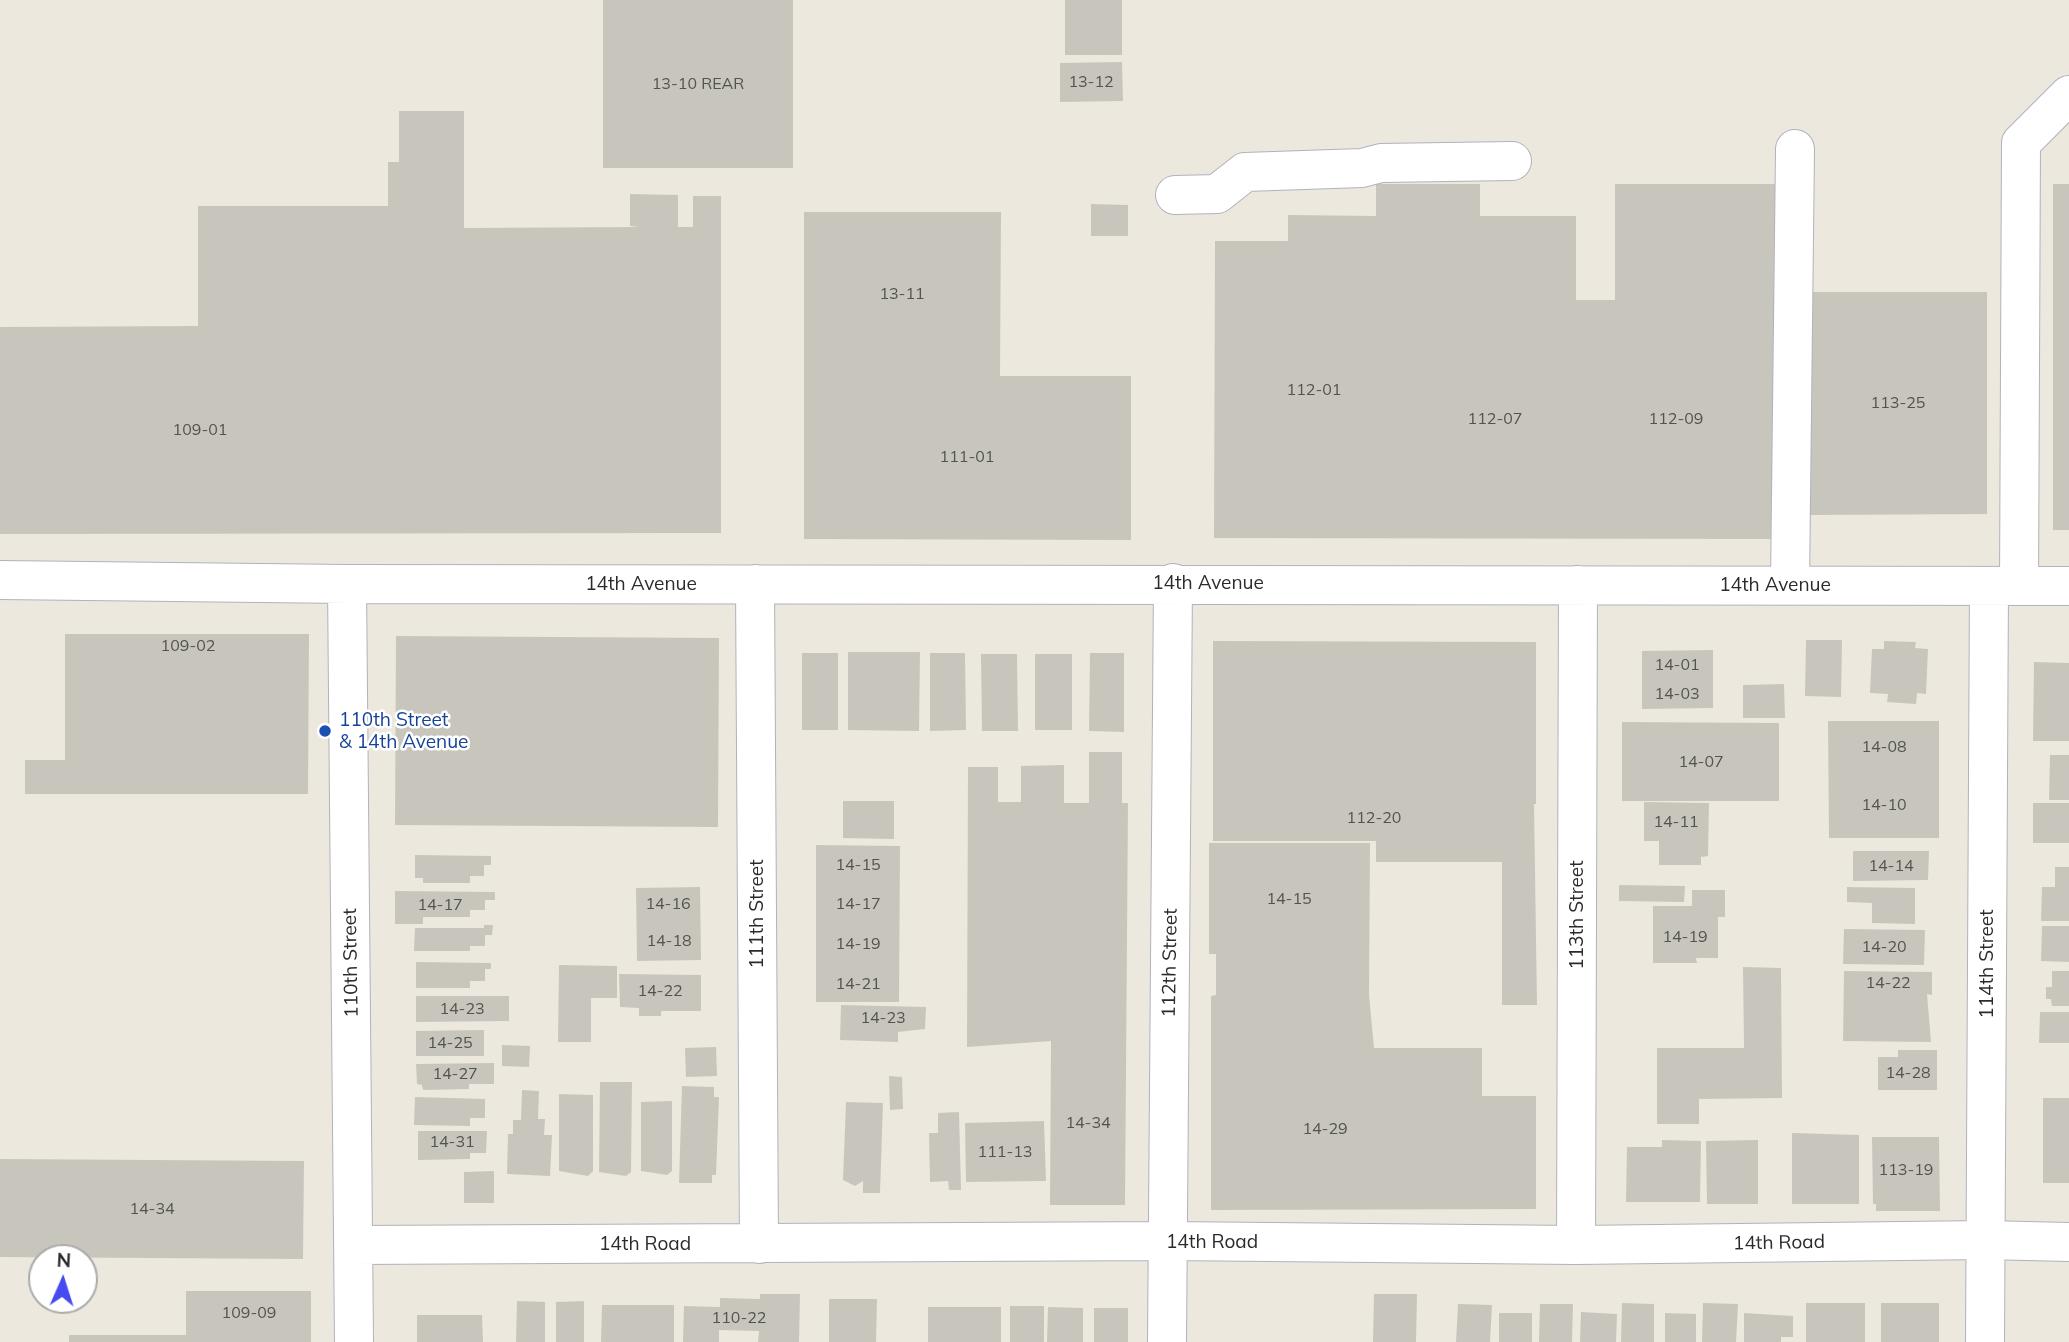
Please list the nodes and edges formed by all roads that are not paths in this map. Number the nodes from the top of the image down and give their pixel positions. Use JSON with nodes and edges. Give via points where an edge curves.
{"nodes":[{"id":1,"x":2069,"y":95,"type":"edge"},
{"id":2,"x":1795,"y":149,"type":"dead end"},
{"id":3,"x":1512,"y":162,"type":"dead end"},
{"id":4,"x":1175,"y":194,"type":"dead end"},
{"id":5,"x":0,"y":580,"type":"edge"},
{"id":6,"x":1173,"y":583,"type":"junction"},
{"id":7,"x":347,"y":584,"type":"junction"},
{"id":8,"x":755,"y":584,"type":"junction"},
{"id":9,"x":1578,"y":585,"type":"junction"},
{"id":10,"x":1790,"y":585,"type":"junction"},
{"id":11,"x":2004,"y":586,"type":"junction"},
{"id":12,"x":2069,"y":586,"type":"edge"},
{"id":13,"x":1985,"y":1240,"type":"junction"},
{"id":14,"x":1168,"y":1241,"type":"junction"},
{"id":15,"x":2069,"y":1242,"type":"edge"},
{"id":16,"x":759,"y":1244,"type":"junction"},
{"id":17,"x":354,"y":1245,"type":"junction"},
{"id":18,"x":1576,"y":1245,"type":"junction"},
{"id":19,"x":354,"y":1342,"type":"edge"},
{"id":20,"x":1167,"y":1342,"type":"edge"},
{"id":21,"x":1985,"y":1342,"type":"edge"}],
"edges":[{"from":1,"to":11,"type":"street","name":"114th Street","via":[[2021,143]]},
{"from":2,"to":10,"type":"street"},
{"from":3,"to":4,"type":"street","via":[[1381,163],[1362,168],[1245,172],[1217,194]]},
{"from":5,"to":7,"type":"street","name":"14th Avenue"},
{"from":6,"to":8,"type":"street","name":"14th Avenue"},
{"from":6,"to":9,"type":"street","name":"14th Avenue"},
{"from":6,"to":14,"type":"street","name":"112th Street"},
{"from":7,"to":8,"type":"street","name":"14th Avenue"},
{"from":7,"to":17,"type":"street","name":"110th Street"},
{"from":8,"to":16,"type":"street","name":"111th Street"},
{"from":9,"to":10,"type":"street","name":"14th Avenue"},
{"from":9,"to":18,"type":"street","name":"113th Street"},
{"from":10,"to":11,"type":"street","name":"14th Avenue"},
{"from":11,"to":12,"type":"street","name":"14th Avenue"},
{"from":11,"to":13,"type":"street","name":"114th Street"},
{"from":13,"to":15,"type":"street","name":"14th Road"},
{"from":13,"to":18,"type":"street","name":"14th Road"},
{"from":13,"to":21,"type":"street","name":"114th Street"},
{"from":14,"to":16,"type":"street","name":"14th Road"},
{"from":14,"to":18,"type":"street","name":"14th Road"},
{"from":14,"to":20,"type":"street","name":"112th Street"},
{"from":16,"to":17,"type":"street","name":"14th Road"},
{"from":17,"to":19,"type":"street","name":"110th Street"}]}
